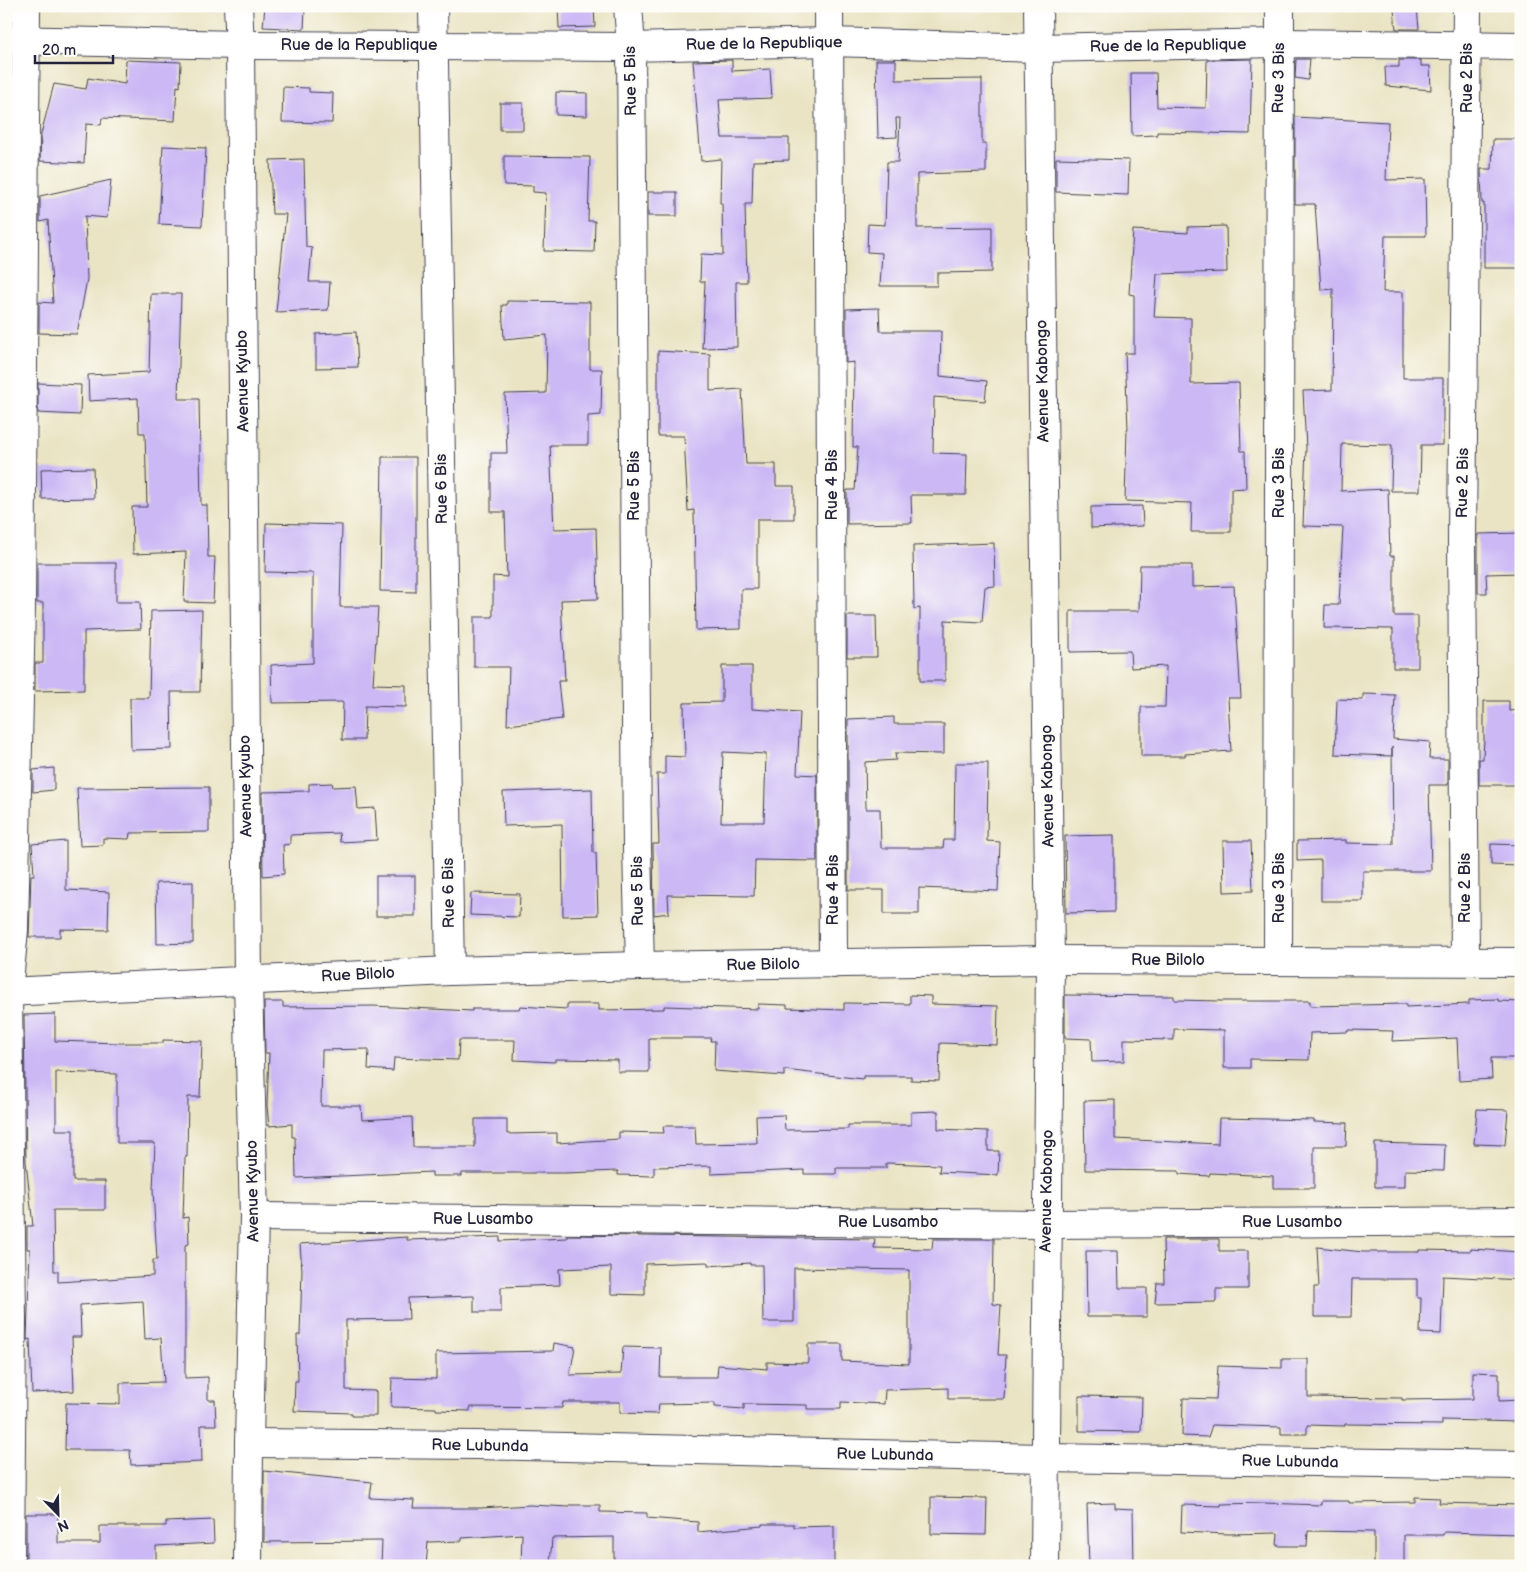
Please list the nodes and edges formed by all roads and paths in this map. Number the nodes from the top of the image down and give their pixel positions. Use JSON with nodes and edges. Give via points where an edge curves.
{"nodes":[{"id":1,"x":26,"y":6,"type":"edge"},
{"id":2,"x":238,"y":6,"type":"edge"},
{"id":3,"x":433,"y":6,"type":"edge"},
{"id":4,"x":628,"y":6,"type":"edge"},
{"id":5,"x":830,"y":6,"type":"edge"},
{"id":6,"x":1038,"y":6,"type":"edge"},
{"id":7,"x":1280,"y":6,"type":"edge"},
{"id":8,"x":1467,"y":6,"type":"edge"},
{"id":9,"x":16,"y":40,"type":"edge"},
{"id":10,"x":830,"y":42,"type":"junction"},
{"id":11,"x":1280,"y":43,"type":"junction"},
{"id":12,"x":240,"y":45,"type":"junction"},
{"id":13,"x":435,"y":45,"type":"junction"},
{"id":14,"x":1467,"y":45,"type":"junction"},
{"id":15,"x":1521,"y":46,"type":"edge"},
{"id":16,"x":631,"y":47,"type":"junction"},
{"id":17,"x":1038,"y":48,"type":"junction"},
{"id":18,"x":1050,"y":960,"type":"junction"},
{"id":19,"x":1278,"y":960,"type":"junction"},
{"id":20,"x":1465,"y":961,"type":"junction"},
{"id":21,"x":1521,"y":962,"type":"edge"},
{"id":22,"x":834,"y":964,"type":"junction"},
{"id":23,"x":640,"y":966,"type":"junction"},
{"id":24,"x":450,"y":971,"type":"junction"},
{"id":25,"x":248,"y":981,"type":"junction"},
{"id":26,"x":7,"y":992,"type":"edge"},
{"id":27,"x":254,"y":1217,"type":"junction"},
{"id":28,"x":1521,"y":1221,"type":"edge"},
{"id":29,"x":1047,"y":1224,"type":"junction"},
{"id":30,"x":249,"y":1443,"type":"junction"},
{"id":31,"x":1045,"y":1458,"type":"junction"},
{"id":32,"x":1521,"y":1465,"type":"edge"},
{"id":33,"x":10,"y":1566,"type":"edge"},
{"id":34,"x":248,"y":1566,"type":"edge"},
{"id":35,"x":1045,"y":1566,"type":"edge"}],
"edges":[{"from":1,"to":9,"type":"street"},
{"from":2,"to":12,"type":"street","name":"Avenue Kyubo"},
{"from":3,"to":13,"type":"street","name":"Rue 6 Bis"},
{"from":4,"to":16,"type":"street","name":"Rue 5 Bis"},
{"from":5,"to":10,"type":"street","name":"Rue 4 Bis"},
{"from":6,"to":17,"type":"street","name":"Avenue Kabongo"},
{"from":7,"to":11,"type":"street","name":"Rue 3 Bis"},
{"from":8,"to":14,"type":"street","name":"Rue 2 Bis"},
{"from":9,"to":12,"type":"street","name":"Rue de la Republique"},
{"from":9,"to":26,"type":"street","via":[[22,343],[21,606],[14,930]]},
{"from":10,"to":16,"type":"street","name":"Rue de la Republique"},
{"from":10,"to":17,"type":"street","name":"Rue de la Republique"},
{"from":10,"to":22,"type":"street","name":"Rue 4 Bis"},
{"from":11,"to":14,"type":"street","name":"Rue de la Republique"},
{"from":11,"to":17,"type":"street","name":"Rue de la Republique"},
{"from":11,"to":19,"type":"street","name":"Rue 3 Bis"},
{"from":12,"to":13,"type":"street","name":"Rue de la Republique"},
{"from":12,"to":25,"type":"street","name":"Avenue Kyubo"},
{"from":13,"to":16,"type":"street","name":"Rue de la Republique"},
{"from":13,"to":24,"type":"street","name":"Rue 6 Bis"},
{"from":14,"to":15,"type":"street","name":"Rue de la Republique"},
{"from":14,"to":20,"type":"street","name":"Rue 2 Bis","via":[[1462,539]]},
{"from":16,"to":23,"type":"street","name":"Rue 5 Bis"},
{"from":17,"to":18,"type":"street","name":"Avenue Kabongo"},
{"from":18,"to":19,"type":"street","name":"Rue Bilolo"},
{"from":18,"to":22,"type":"street","name":"Rue Bilolo"},
{"from":18,"to":29,"type":"street","name":"Avenue Kabongo"},
{"from":19,"to":20,"type":"street","name":"Rue Bilolo"},
{"from":20,"to":21,"type":"street","name":"Rue Bilolo"},
{"from":22,"to":23,"type":"street","name":"Rue Bilolo"},
{"from":23,"to":24,"type":"street","name":"Rue Bilolo"},
{"from":24,"to":25,"type":"street","name":"Rue Bilolo"},
{"from":25,"to":26,"type":"street","name":"Rue Bilolo"},
{"from":25,"to":27,"type":"street","name":"Avenue Kyubo"},
{"from":26,"to":33,"type":"street","via":[[12,1318]]},
{"from":27,"to":29,"type":"street","name":"Rue Lusambo"},
{"from":27,"to":30,"type":"street","name":"Avenue Kyubo"},
{"from":28,"to":29,"type":"street","name":"Rue Lusambo"},
{"from":29,"to":31,"type":"street","name":"Avenue Kabongo"},
{"from":30,"to":31,"type":"street","name":"Rue Lubunda"},
{"from":30,"to":34,"type":"street","name":"Avenue Kyubo"},
{"from":31,"to":32,"type":"street","name":"Rue Lubunda"},
{"from":31,"to":35,"type":"street","name":"Avenue Kabongo"}]}
